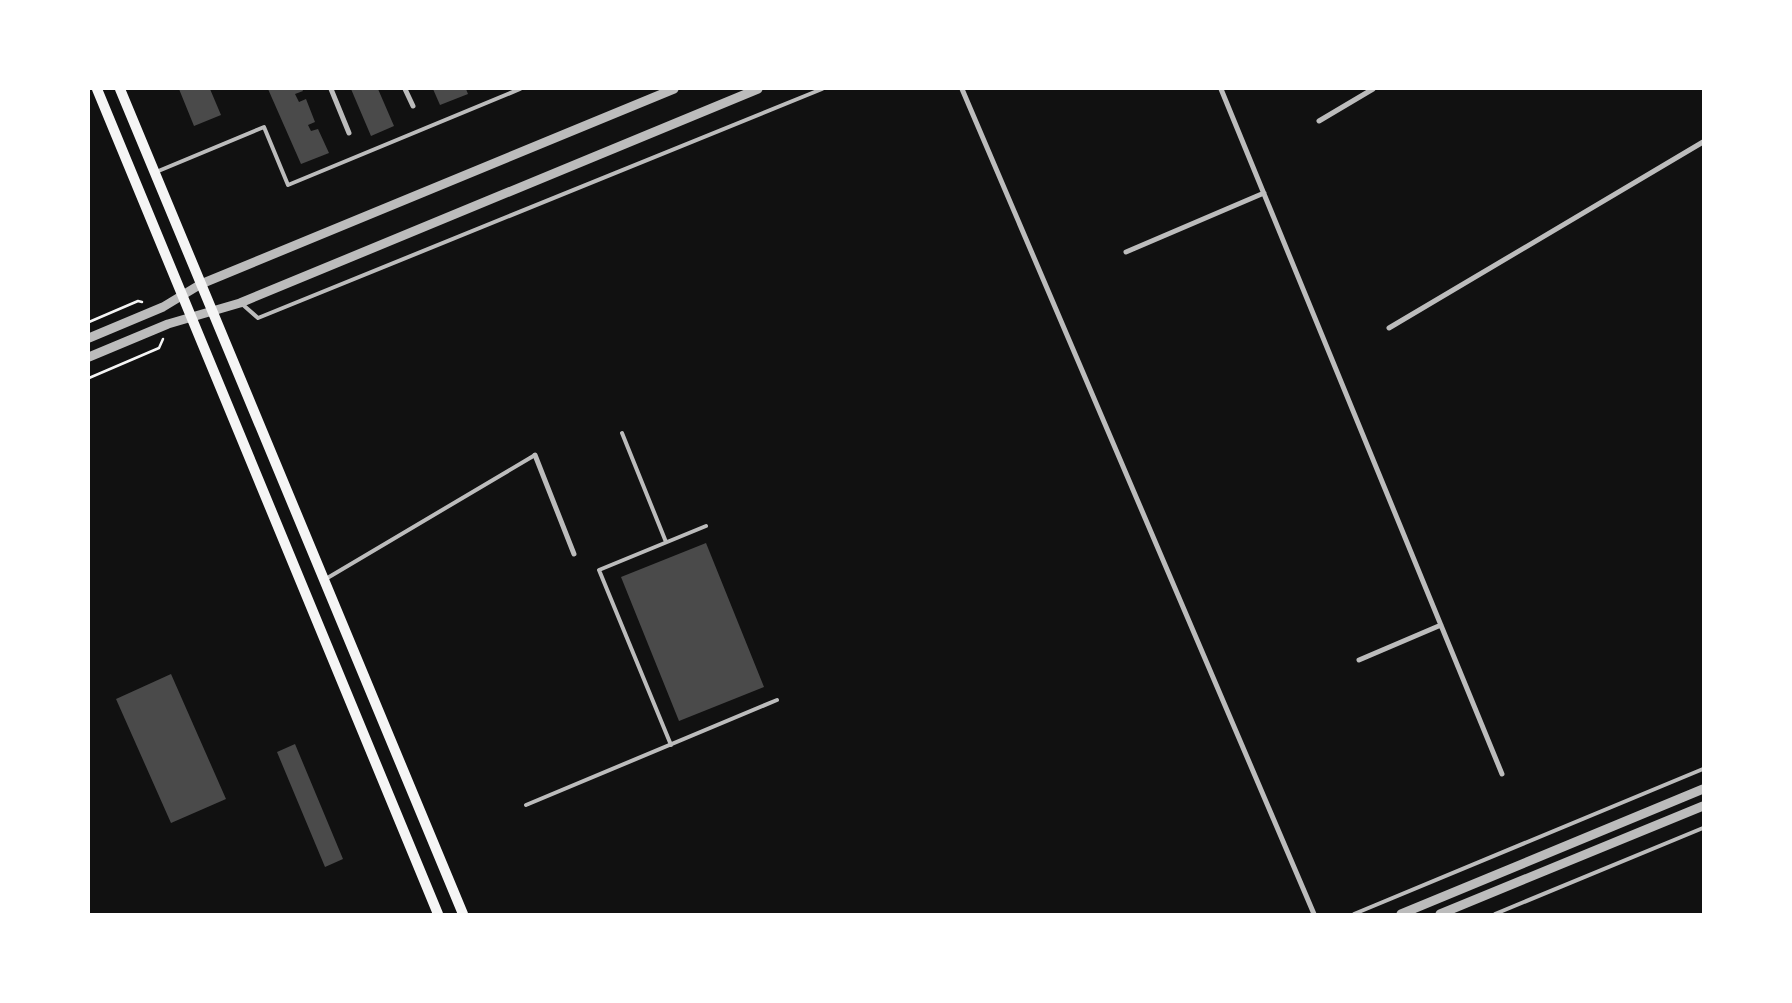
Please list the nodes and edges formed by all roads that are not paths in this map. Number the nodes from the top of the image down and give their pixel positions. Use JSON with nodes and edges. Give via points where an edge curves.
{"nodes":[{"id":1,"x":97,"y":89,"type":"edge"},
{"id":2,"x":120,"y":89,"type":"edge"},
{"id":3,"x":331,"y":89,"type":"edge"},
{"id":4,"x":405,"y":89,"type":"edge"},
{"id":5,"x":520,"y":89,"type":"edge"},
{"id":6,"x":674,"y":89,"type":"edge"},
{"id":7,"x":758,"y":89,"type":"edge"},
{"id":8,"x":822,"y":89,"type":"edge"},
{"id":9,"x":962,"y":89,"type":"edge"},
{"id":10,"x":1221,"y":89,"type":"edge"},
{"id":11,"x":1374,"y":89,"type":"edge"},
{"id":12,"x":654,"y":93,"type":"edge"},
{"id":13,"x":413,"y":106,"type":"dead end"},
{"id":14,"x":1319,"y":120,"type":"dead end"},
{"id":15,"x":349,"y":133,"type":"dead end"},
{"id":16,"x":1703,"y":142,"type":"edge"},
{"id":17,"x":154,"y":172,"type":"junction"},
{"id":18,"x":1264,"y":193,"type":"junction"},
{"id":19,"x":1126,"y":252,"type":"dead end"},
{"id":20,"x":201,"y":284,"type":"junction"},
{"id":21,"x":183,"y":296,"type":"junction"},
{"id":22,"x":240,"y":303,"type":"junction"},
{"id":23,"x":212,"y":310,"type":"junction"},
{"id":24,"x":191,"y":317,"type":"junction"},
{"id":25,"x":1389,"y":328,"type":"dead end"},
{"id":26,"x":89,"y":338,"type":"edge"},
{"id":27,"x":89,"y":357,"type":"edge"},
{"id":28,"x":622,"y":433,"type":"dead end"},
{"id":29,"x":535,"y":455,"type":"joint"},
{"id":30,"x":706,"y":526,"type":"dead end"},
{"id":31,"x":666,"y":542,"type":"junction"},
{"id":32,"x":574,"y":554,"type":"dead end"},
{"id":33,"x":324,"y":580,"type":"junction"},
{"id":34,"x":1441,"y":625,"type":"junction"},
{"id":35,"x":1360,"y":660,"type":"dead end"},
{"id":36,"x":777,"y":700,"type":"dead end"},
{"id":37,"x":671,"y":745,"type":"junction"},
{"id":38,"x":1703,"y":770,"type":"edge"},
{"id":39,"x":1502,"y":774,"type":"dead end"},
{"id":40,"x":1703,"y":789,"type":"edge"},
{"id":41,"x":526,"y":805,"type":"dead end"},
{"id":42,"x":1703,"y":806,"type":"edge"},
{"id":43,"x":1703,"y":828,"type":"edge"},
{"id":44,"x":438,"y":914,"type":"edge"},
{"id":45,"x":463,"y":914,"type":"edge"},
{"id":46,"x":1314,"y":914,"type":"edge"},
{"id":47,"x":1354,"y":914,"type":"edge"},
{"id":48,"x":1401,"y":914,"type":"edge"},
{"id":49,"x":1440,"y":914,"type":"edge"},
{"id":50,"x":1495,"y":914,"type":"edge"}],
"edges":[{"from":1,"to":21,"type":"main road"},
{"from":2,"to":17,"type":"main road"},
{"from":3,"to":15,"type":"street"},
{"from":4,"to":13,"type":"street"},
{"from":5,"to":17,"type":"lane","via":[[288,184],[264,127]]},
{"from":6,"to":12,"type":"street"},
{"from":7,"to":22,"type":"street"},
{"from":8,"to":22,"type":"lane","via":[[258,318]]},
{"from":9,"to":46,"type":"street"},
{"from":10,"to":18,"type":"street"},
{"from":11,"to":14,"type":"street"},
{"from":12,"to":20,"type":"street"},
{"from":16,"to":25,"type":"street"},
{"from":17,"to":20,"type":"main road"},
{"from":18,"to":19,"type":"street"},
{"from":18,"to":34,"type":"street"},
{"from":20,"to":21,"type":"street"},
{"from":20,"to":23,"type":"main road"},
{"from":21,"to":24,"type":"main road"},
{"from":21,"to":26,"type":"street"},
{"from":22,"to":23,"type":"street"},
{"from":23,"to":24,"type":"street"},
{"from":23,"to":33,"type":"main road"},
{"from":24,"to":27,"type":"street"},
{"from":24,"to":44,"type":"main road"},
{"from":28,"to":31,"type":"lane"},
{"from":29,"to":32,"type":"street"},
{"from":29,"to":33,"type":"lane"},
{"from":30,"to":31,"type":"lane"},
{"from":31,"to":37,"type":"lane","via":[[599,570]]},
{"from":33,"to":45,"type":"main road"},
{"from":34,"to":35,"type":"street"},
{"from":34,"to":39,"type":"street"},
{"from":36,"to":37,"type":"lane"},
{"from":37,"to":41,"type":"lane"},
{"from":38,"to":47,"type":"lane"},
{"from":40,"to":48,"type":"street"},
{"from":42,"to":49,"type":"street"},
{"from":43,"to":50,"type":"lane"}]}
